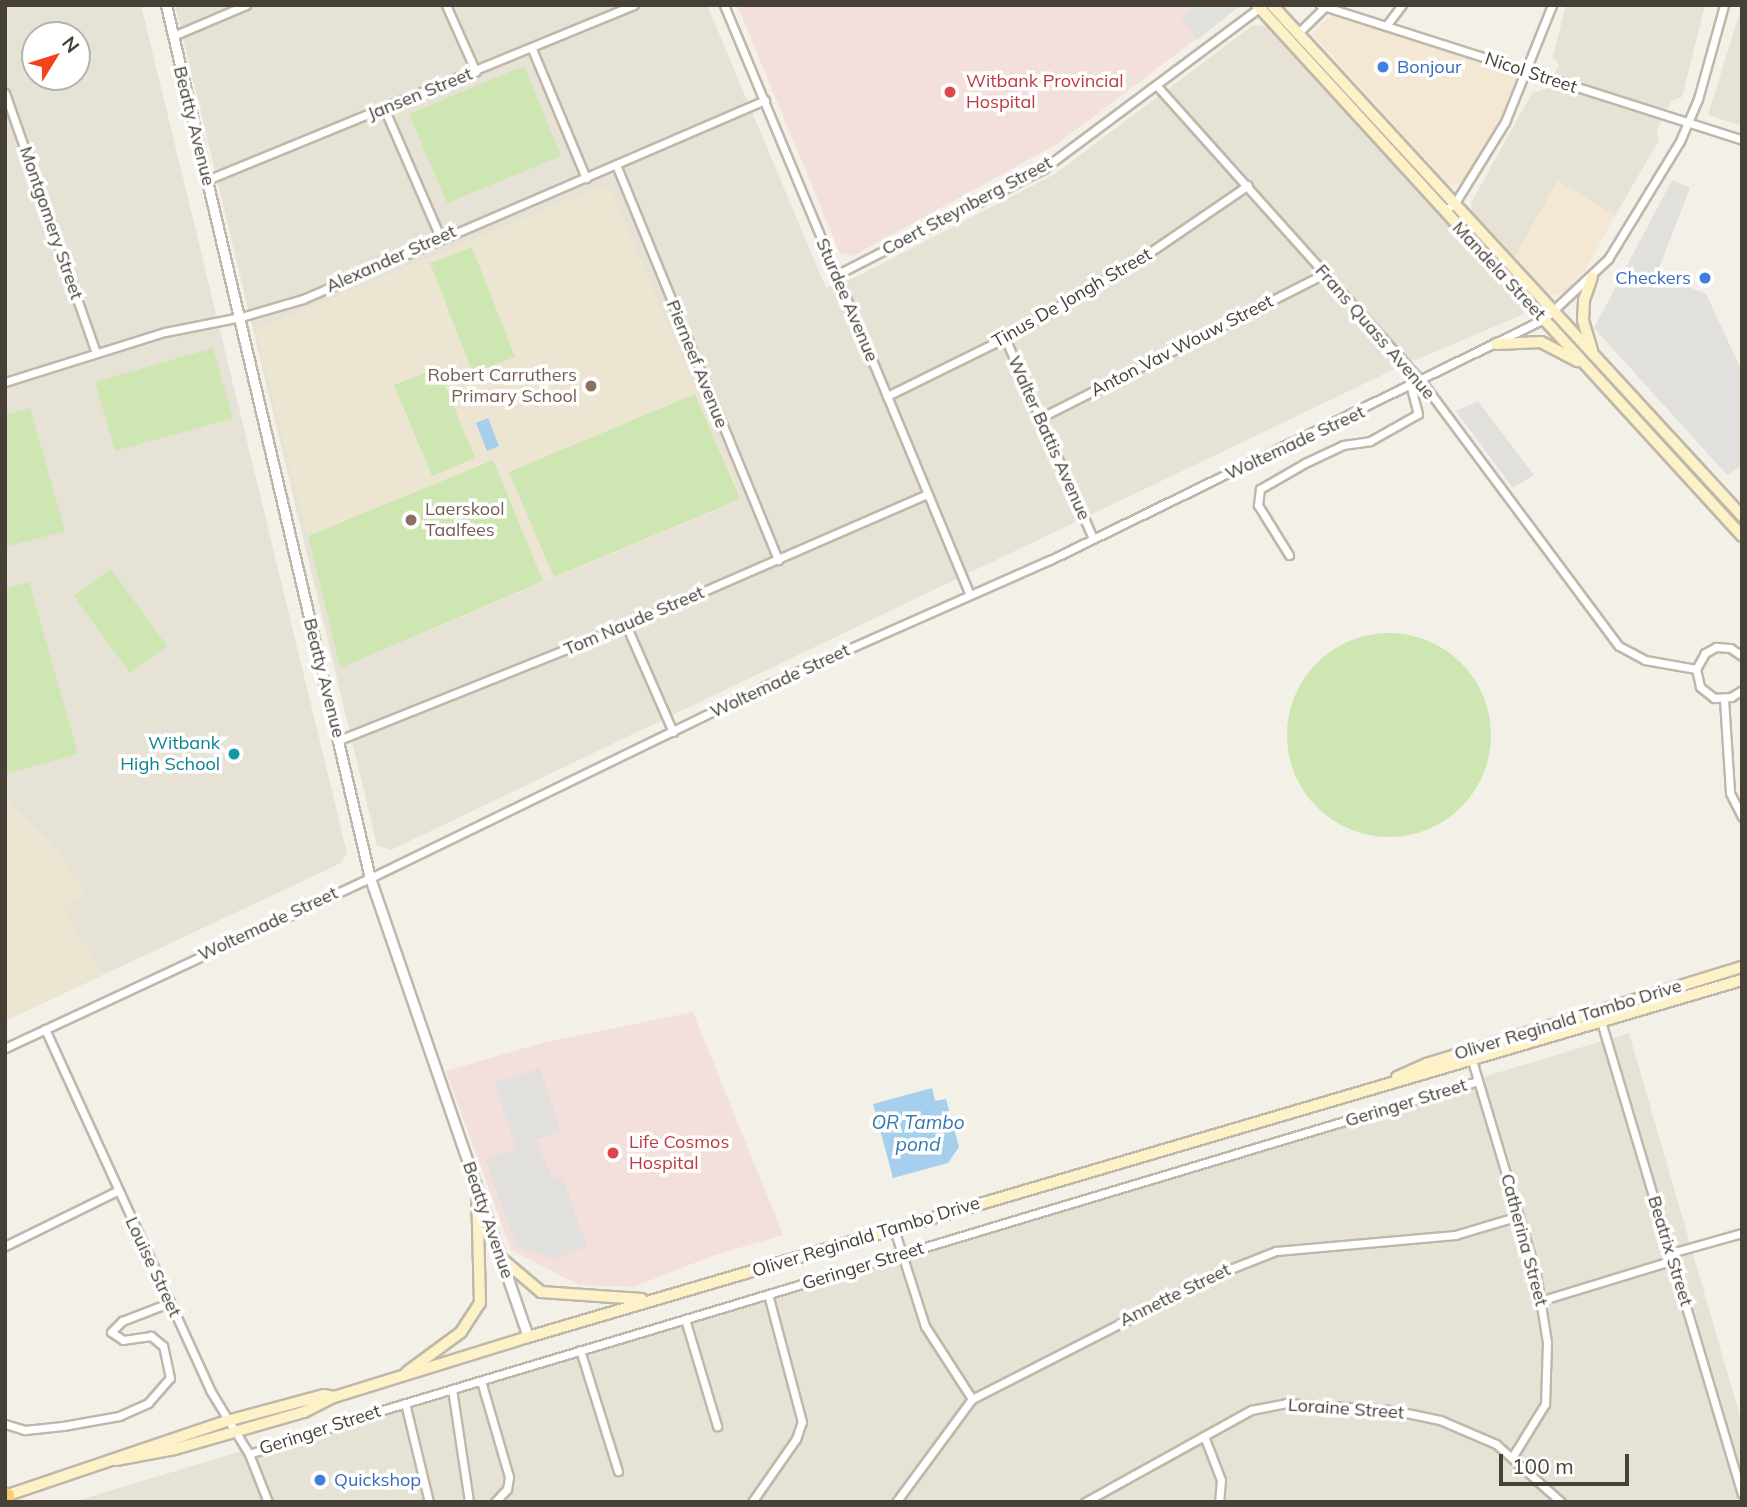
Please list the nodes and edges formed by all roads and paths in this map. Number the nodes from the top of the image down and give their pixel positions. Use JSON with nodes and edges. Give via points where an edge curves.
{"nodes":[{"id":1,"x":166,"y":5,"type":"edge"},
{"id":2,"x":246,"y":5,"type":"edge"},
{"id":3,"x":446,"y":5,"type":"edge"},
{"id":4,"x":633,"y":5,"type":"edge"},
{"id":5,"x":724,"y":5,"type":"edge"},
{"id":6,"x":1272,"y":5,"type":"edge"},
{"id":7,"x":1402,"y":5,"type":"edge"},
{"id":8,"x":1552,"y":5,"type":"edge"},
{"id":9,"x":1724,"y":5,"type":"edge"},
{"id":10,"x":1260,"y":6,"type":"edge"},
{"id":11,"x":1322,"y":6,"type":"edge"},
{"id":12,"x":1386,"y":26,"type":"junction"},
{"id":13,"x":1298,"y":33,"type":"junction"},
{"id":14,"x":173,"y":36,"type":"junction"},
{"id":15,"x":532,"y":49,"type":"junction"},
{"id":16,"x":476,"y":72,"type":"junction"},
{"id":17,"x":1529,"y":72,"type":"junction"},
{"id":18,"x":1157,"y":86,"type":"junction"},
{"id":19,"x":5,"y":93,"type":"edge"},
{"id":20,"x":765,"y":100,"type":"junction"},
{"id":21,"x":384,"y":108,"type":"junction"},
{"id":22,"x":1689,"y":122,"type":"junction"},
{"id":23,"x":1742,"y":140,"type":"edge"},
{"id":24,"x":617,"y":167,"type":"junction"},
{"id":25,"x":586,"y":178,"type":"junction"},
{"id":26,"x":207,"y":180,"type":"junction"},
{"id":27,"x":1248,"y":186,"type":"junction"},
{"id":28,"x":1455,"y":203,"type":"junction"},
{"id":29,"x":1444,"y":211,"type":"junction"},
{"id":30,"x":440,"y":237,"type":"junction"},
{"id":31,"x":1324,"y":274,"type":"junction"},
{"id":32,"x":836,"y":275,"type":"junction"},
{"id":33,"x":1592,"y":277,"type":"junction"},
{"id":34,"x":1554,"y":312,"type":"junction"},
{"id":35,"x":241,"y":317,"type":"junction"},
{"id":36,"x":1544,"y":319,"type":"junction"},
{"id":37,"x":1005,"y":338,"type":"junction"},
{"id":38,"x":1496,"y":344,"type":"junction"},
{"id":39,"x":96,"y":353,"type":"junction"},
{"id":40,"x":1595,"y":357,"type":"junction"},
{"id":41,"x":1587,"y":366,"type":"junction"},
{"id":42,"x":5,"y":382,"type":"edge"},
{"id":43,"x":1422,"y":382,"type":"junction"},
{"id":44,"x":1411,"y":387,"type":"junction"},
{"id":45,"x":887,"y":396,"type":"junction"},
{"id":46,"x":1040,"y":418,"type":"junction"},
{"id":47,"x":925,"y":495,"type":"junction"},
{"id":48,"x":1742,"y":516,"type":"edge"},
{"id":49,"x":1742,"y":536,"type":"edge"},
{"id":50,"x":1093,"y":538,"type":"junction"},
{"id":51,"x":1289,"y":555,"type":"dead end"},
{"id":52,"x":778,"y":560,"type":"junction"},
{"id":53,"x":970,"y":595,"type":"junction"},
{"id":54,"x":626,"y":625,"type":"junction"},
{"id":55,"x":1742,"y":656,"type":"edge"},
{"id":56,"x":1696,"y":669,"type":"junction"},
{"id":57,"x":1742,"y":690,"type":"edge"},
{"id":58,"x":1724,"y":699,"type":"junction"},
{"id":59,"x":673,"y":732,"type":"junction"},
{"id":60,"x":340,"y":740,"type":"junction"},
{"id":61,"x":1742,"y":817,"type":"edge"},
{"id":62,"x":370,"y":878,"type":"junction"},
{"id":63,"x":1742,"y":967,"type":"edge"},
{"id":64,"x":1742,"y":979,"type":"edge"},
{"id":65,"x":1598,"y":1010,"type":"junction"},
{"id":66,"x":1601,"y":1021,"type":"junction"},
{"id":67,"x":46,"y":1029,"type":"junction"},
{"id":68,"x":5,"y":1048,"type":"edge"},
{"id":69,"x":1471,"y":1055,"type":"junction"},
{"id":70,"x":1478,"y":1081,"type":"junction"},
{"id":71,"x":477,"y":1189,"type":"junction"},
{"id":72,"x":117,"y":1191,"type":"junction"},
{"id":73,"x":1518,"y":1216,"type":"junction"},
{"id":74,"x":894,"y":1229,"type":"junction"},
{"id":75,"x":1742,"y":1233,"type":"edge"},
{"id":76,"x":5,"y":1246,"type":"edge"},
{"id":77,"x":902,"y":1255,"type":"junction"},
{"id":78,"x":1672,"y":1256,"type":"junction"},
{"id":79,"x":502,"y":1259,"type":"junction"},
{"id":80,"x":768,"y":1294,"type":"junction"},
{"id":81,"x":653,"y":1300,"type":"junction"},
{"id":82,"x":1543,"y":1300,"type":"junction"},
{"id":83,"x":170,"y":1303,"type":"junction"},
{"id":84,"x":685,"y":1319,"type":"junction"},
{"id":85,"x":528,"y":1337,"type":"junction"},
{"id":86,"x":580,"y":1350,"type":"junction"},
{"id":87,"x":401,"y":1377,"type":"junction"},
{"id":88,"x":481,"y":1381,"type":"junction"},
{"id":89,"x":452,"y":1389,"type":"junction"},
{"id":90,"x":334,"y":1397,"type":"junction"},
{"id":91,"x":972,"y":1399,"type":"junction"},
{"id":92,"x":405,"y":1403,"type":"junction"},
{"id":93,"x":227,"y":1421,"type":"junction"},
{"id":94,"x":5,"y":1424,"type":"edge"},
{"id":95,"x":717,"y":1426,"type":"dead end"},
{"id":96,"x":235,"y":1432,"type":"junction"},
{"id":97,"x":1204,"y":1436,"type":"junction"},
{"id":98,"x":249,"y":1454,"type":"junction"},
{"id":99,"x":1513,"y":1456,"type":"junction"},
{"id":100,"x":116,"y":1460,"type":"junction"},
{"id":101,"x":618,"y":1471,"type":"dead end"},
{"id":102,"x":1742,"y":1493,"type":"edge"},
{"id":103,"x":6,"y":1495,"type":"edge"},
{"id":104,"x":268,"y":1502,"type":"edge"},
{"id":105,"x":429,"y":1502,"type":"edge"},
{"id":106,"x":469,"y":1502,"type":"edge"},
{"id":107,"x":495,"y":1502,"type":"edge"},
{"id":108,"x":752,"y":1502,"type":"edge"},
{"id":109,"x":896,"y":1502,"type":"edge"},
{"id":110,"x":1085,"y":1502,"type":"edge"},
{"id":111,"x":1219,"y":1502,"type":"edge"},
{"id":112,"x":1561,"y":1502,"type":"edge"}],
"edges":[{"from":1,"to":14,"type":"street","name":"Beatty Avenue"},
{"from":2,"to":14,"type":"street"},
{"from":3,"to":16,"type":"street"},
{"from":4,"to":15,"type":"street","name":"Jansen Street"},
{"from":5,"to":20,"type":"street","name":"Sturdee Avenue"},
{"from":6,"to":13,"type":"main road","name":"Mandela Street"},
{"from":7,"to":12,"type":"street"},
{"from":8,"to":17,"type":"street"},
{"from":9,"to":22,"type":"street","name":"Woltemade Street"},
{"from":10,"to":18,"type":"street","name":"Coert Steynberg Street"},
{"from":10,"to":29,"type":"main road","name":"Mandela Street"},
{"from":11,"to":12,"type":"street","name":"Nicol Street"},
{"from":11,"to":13,"type":"street"},
{"from":12,"to":17,"type":"street","name":"Nicol Street"},
{"from":13,"to":28,"type":"main road","name":"Mandela Street"},
{"from":14,"to":26,"type":"street","name":"Beatty Avenue"},
{"from":15,"to":16,"type":"street","name":"Jansen Street"},
{"from":15,"to":25,"type":"street"},
{"from":16,"to":21,"type":"street","name":"Jansen Street"},
{"from":17,"to":22,"type":"street","name":"Nicol Street"},
{"from":17,"to":28,"type":"street","via":[[1505,122]]},
{"from":18,"to":27,"type":"street","name":"Frans Quass Avenue"},
{"from":18,"to":32,"type":"street","name":"Coert Steynberg Street","via":[[1043,169]]},
{"from":19,"to":39,"type":"street","name":"Montgomery Street"},
{"from":20,"to":24,"type":"street","name":"Alexander Street"},
{"from":20,"to":32,"type":"street","name":"Sturdee Avenue"},
{"from":21,"to":26,"type":"street","name":"Jansen Street"},
{"from":21,"to":30,"type":"street"},
{"from":22,"to":23,"type":"street","name":"Nicol Street"},
{"from":22,"to":33,"type":"street","name":"Woltemade Street","via":[[1616,248]]},
{"from":24,"to":25,"type":"street","name":"Alexander Street"},
{"from":24,"to":52,"type":"street","name":"Pierneef Avenue"},
{"from":25,"to":30,"type":"street","name":"Alexander Street"},
{"from":26,"to":35,"type":"street","name":"Beatty Avenue"},
{"from":27,"to":31,"type":"street","name":"Frans Quass Avenue"},
{"from":27,"to":37,"type":"street","name":"Tinus De Jongh Street","via":[[1143,257]]},
{"from":28,"to":29,"type":"street"},
{"from":28,"to":34,"type":"main road","name":"Mandela Street"},
{"from":29,"to":36,"type":"main road","name":"Mandela Street"},
{"from":30,"to":35,"type":"street","name":"Alexander Street","via":[[303,299]]},
{"from":31,"to":43,"type":"street","name":"Frans Quass Avenue"},
{"from":31,"to":46,"type":"street","name":"Anton Vav Wouw Street"},
{"from":32,"to":45,"type":"street","name":"Sturdee Avenue"},
{"from":33,"to":34,"type":"street","name":"Woltemade Street"},
{"from":33,"to":40,"type":"main road","via":[[1583,320]]},
{"from":34,"to":36,"type":"street","name":"Woltemade Street"},
{"from":34,"to":40,"type":"main road","name":"Mandela Street"},
{"from":35,"to":39,"type":"street","name":"Alexander Street","via":[[164,332]]},
{"from":35,"to":60,"type":"street","name":"Beatty Avenue"},
{"from":36,"to":38,"type":"street","name":"Woltemade Street"},
{"from":36,"to":41,"type":"main road","name":"Mandela Street"},
{"from":37,"to":45,"type":"street","name":"Tinus De Jongh Street"},
{"from":37,"to":46,"type":"street","name":"Walter Battis Avenue"},
{"from":38,"to":41,"type":"main road","via":[[1541,342]]},
{"from":38,"to":43,"type":"street","name":"Woltemade Street"},
{"from":39,"to":42,"type":"street","name":"Alexander Street"},
{"from":40,"to":48,"type":"main road","name":"Mandela Street"},
{"from":41,"to":49,"type":"main road","name":"Mandela Street"},
{"from":43,"to":44,"type":"street","name":"Woltemade Street"},
{"from":43,"to":56,"type":"street","name":"Frans Quass Avenue","via":[[1625,650],[1645,660]]},
{"from":44,"to":50,"type":"street","name":"Woltemade Street"},
{"from":44,"to":51,"type":"street","via":[[1418,414],[1370,441],[1343,445],[1305,463],[1260,489],[1258,505]]},
{"from":45,"to":47,"type":"street","name":"Sturdee Avenue"},
{"from":46,"to":50,"type":"street","name":"Walter Battis Avenue"},
{"from":47,"to":52,"type":"street","name":"Tom Naude Street"},
{"from":47,"to":53,"type":"street","name":"Sturdee Avenue"},
{"from":50,"to":53,"type":"street","name":"Woltemade Street"},
{"from":52,"to":54,"type":"street","name":"Tom Naude Street"},
{"from":53,"to":59,"type":"street","name":"Woltemade Street"},
{"from":54,"to":59,"type":"street"},
{"from":54,"to":60,"type":"street","name":"Tom Naude Street"},
{"from":55,"to":56,"type":"street","via":[[1730,648],[1716,647],[1701,657]]},
{"from":56,"to":58,"type":"street","via":[[1706,694]]},
{"from":57,"to":58,"type":"street"},
{"from":58,"to":61,"type":"street","via":[[1729,784]]},
{"from":59,"to":62,"type":"street","name":"Woltemade Street"},
{"from":60,"to":62,"type":"street","name":"Beatty Avenue"},
{"from":62,"to":67,"type":"street","name":"Woltemade Street"},
{"from":62,"to":71,"type":"street","name":"Beatty Avenue"},
{"from":63,"to":65,"type":"main road","name":"Oliver Reginald Tambo Drive"},
{"from":64,"to":66,"type":"main road","name":"Oliver Reginald Tambo Drive"},
{"from":65,"to":66,"type":"street","name":"Beatrix Street"},
{"from":65,"to":69,"type":"main road","name":"Oliver Reginald Tambo Drive"},
{"from":66,"to":69,"type":"main road","name":"Oliver Reginald Tambo Drive"},
{"from":66,"to":78,"type":"street","name":"Beatrix Street"},
{"from":67,"to":68,"type":"street","name":"Woltemade Street"},
{"from":67,"to":72,"type":"street","name":"Louise Street"},
{"from":69,"to":70,"type":"street","name":"Catherina Street"},
{"from":69,"to":74,"type":"main road","name":"Oliver Reginald Tambo Drive"},
{"from":70,"to":73,"type":"street","name":"Catherina Street"},
{"from":70,"to":77,"type":"street","name":"Geringer Street"},
{"from":71,"to":79,"type":"street","name":"Beatty Avenue"},
{"from":71,"to":87,"type":"main road","via":[[480,1303],[461,1332]]},
{"from":72,"to":76,"type":"street"},
{"from":72,"to":83,"type":"street","name":"Louise Street"},
{"from":73,"to":82,"type":"street","name":"Catherina Street"},
{"from":73,"to":91,"type":"street","name":"Annette Street","via":[[1455,1235],[1265,1254],[1127,1317]]},
{"from":74,"to":77,"type":"street"},
{"from":74,"to":81,"type":"main road","name":"Oliver Reginald Tambo Drive"},
{"from":75,"to":78,"type":"street"},
{"from":77,"to":80,"type":"street","name":"Geringer Street"},
{"from":77,"to":91,"type":"street","via":[[925,1326]]},
{"from":78,"to":82,"type":"street"},
{"from":78,"to":102,"type":"street","name":"Beatrix Street"},
{"from":79,"to":81,"type":"main road","via":[[525,1283],[557,1297]]},
{"from":79,"to":85,"type":"street","name":"Beatty Avenue"},
{"from":80,"to":84,"type":"street","name":"Geringer Street"},
{"from":80,"to":108,"type":"street","via":[[802,1422]]},
{"from":81,"to":85,"type":"main road","name":"Oliver Reginald Tambo Drive"},
{"from":82,"to":99,"type":"street","name":"Catherina Street","via":[[1547,1395]]},
{"from":83,"to":93,"type":"street","name":"Louise Street"},
{"from":83,"to":94,"type":"street","via":[[112,1329],[112,1335],[123,1340],[151,1336],[166,1352],[170,1378],[148,1403],[119,1416],[63,1426],[25,1430]]},
{"from":84,"to":86,"type":"street","name":"Geringer Street"},
{"from":84,"to":95,"type":"street"},
{"from":85,"to":87,"type":"main road","name":"Oliver Reginald Tambo Drive"},
{"from":86,"to":88,"type":"street","name":"Geringer Street"},
{"from":86,"to":101,"type":"street"},
{"from":87,"to":90,"type":"main road","name":"Oliver Reginald Tambo Drive"},
{"from":88,"to":89,"type":"street","name":"Geringer Street"},
{"from":88,"to":107,"type":"street","via":[[509,1477],[507,1489]]},
{"from":89,"to":92,"type":"street","name":"Geringer Street"},
{"from":89,"to":106,"type":"street"},
{"from":90,"to":93,"type":"main road","name":"Oliver Reginald Tambo Drive","via":[[324,1395]]},
{"from":90,"to":96,"type":"main road","name":"Oliver Reginald Tambo Drive","via":[[304,1412]]},
{"from":91,"to":109,"type":"street","name":"Annette Street"},
{"from":92,"to":98,"type":"street","name":"Geringer Street"},
{"from":92,"to":105,"type":"street"},
{"from":93,"to":96,"type":"street","name":"Louise Street"},
{"from":93,"to":100,"type":"main road","name":"Oliver Reginald Tambo Drive"},
{"from":96,"to":98,"type":"street","name":"Louise Street"},
{"from":96,"to":100,"type":"main road","name":"Oliver Reginald Tambo Drive"},
{"from":97,"to":99,"type":"street","name":"Loraine Street","via":[[1263,1405],[1294,1404],[1427,1416],[1479,1435]]},
{"from":97,"to":110,"type":"street","name":"Loraine Street"},
{"from":97,"to":111,"type":"street","via":[[1222,1480]]},
{"from":98,"to":104,"type":"street","name":"Louise Street"},
{"from":99,"to":112,"type":"street","name":"Loraine Street"},
{"from":100,"to":103,"type":"main road","name":"Oliver Reginald Tambo Drive"}]}
